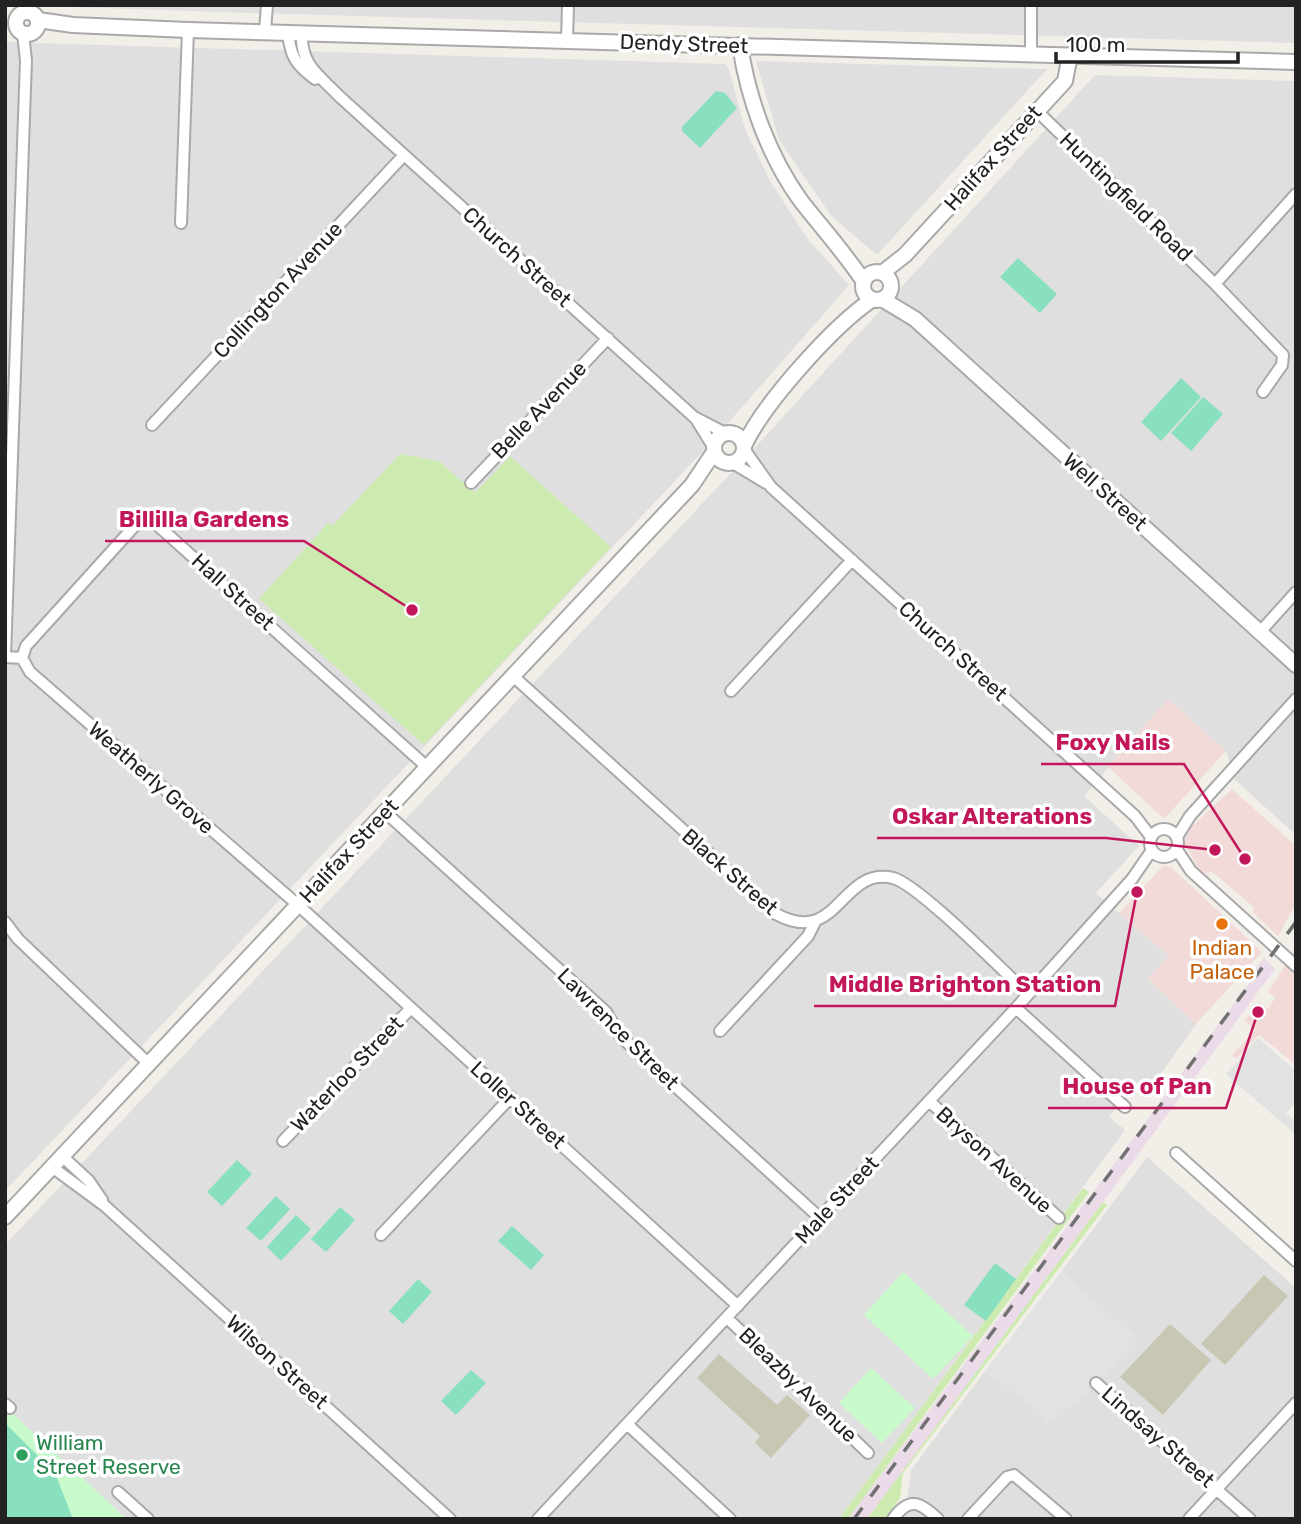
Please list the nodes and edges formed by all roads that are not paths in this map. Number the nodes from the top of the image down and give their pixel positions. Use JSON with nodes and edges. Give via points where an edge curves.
{"nodes":[{"id":1,"x":267,"y":5,"type":"edge"},
{"id":2,"x":568,"y":5,"type":"edge"},
{"id":3,"x":1031,"y":5,"type":"edge"},
{"id":4,"x":24,"y":21,"type":"edge"},
{"id":5,"x":188,"y":30,"type":"junction"},
{"id":6,"x":265,"y":31,"type":"junction"},
{"id":7,"x":295,"y":32,"type":"junction"},
{"id":8,"x":567,"y":41,"type":"junction"},
{"id":9,"x":740,"y":46,"type":"junction"},
{"id":10,"x":1031,"y":54,"type":"junction"},
{"id":11,"x":1070,"y":55,"type":"junction"},
{"id":12,"x":1296,"y":62,"type":"edge"},
{"id":13,"x":1036,"y":110,"type":"junction"},
{"id":14,"x":404,"y":155,"type":"junction"},
{"id":15,"x":1296,"y":194,"type":"edge"},
{"id":16,"x":181,"y":223,"type":"dead end"},
{"id":17,"x":1216,"y":284,"type":"junction"},
{"id":18,"x":878,"y":286,"type":"junction"},
{"id":19,"x":5,"y":287,"type":"edge"},
{"id":20,"x":18,"y":287,"type":"junction"},
{"id":21,"x":608,"y":338,"type":"junction"},
{"id":22,"x":1263,"y":392,"type":"dead end"},
{"id":23,"x":766,"y":408,"type":"junction"},
{"id":24,"x":694,"y":417,"type":"junction"},
{"id":25,"x":152,"y":425,"type":"dead end"},
{"id":26,"x":728,"y":433,"type":"junction"},
{"id":27,"x":744,"y":447,"type":"junction"},
{"id":28,"x":721,"y":456,"type":"junction"},
{"id":29,"x":471,"y":482,"type":"dead end"},
{"id":30,"x":771,"y":486,"type":"junction"},
{"id":31,"x":852,"y":560,"type":"junction"},
{"id":32,"x":1296,"y":592,"type":"edge"},
{"id":33,"x":1260,"y":632,"type":"junction"},
{"id":34,"x":5,"y":656,"type":"edge"},
{"id":35,"x":22,"y":658,"type":"junction"},
{"id":36,"x":1296,"y":665,"type":"edge"},
{"id":37,"x":513,"y":676,"type":"junction"},
{"id":38,"x":732,"y":691,"type":"dead end"},
{"id":39,"x":1296,"y":699,"type":"edge"},
{"id":40,"x":427,"y":767,"type":"junction"},
{"id":41,"x":385,"y":812,"type":"junction"},
{"id":42,"x":1164,"y":834,"type":"junction"},
{"id":43,"x":1165,"y":854,"type":"junction"},
{"id":44,"x":298,"y":905,"type":"junction"},
{"id":45,"x":5,"y":922,"type":"edge"},
{"id":46,"x":815,"y":922,"type":"junction"},
{"id":47,"x":5,"y":934,"type":"edge"},
{"id":48,"x":18,"y":939,"type":"junction"},
{"id":49,"x":1296,"y":966,"type":"edge"},
{"id":50,"x":1028,"y":994,"type":"junction"},
{"id":51,"x":1016,"y":1007,"type":"junction"},
{"id":52,"x":411,"y":1008,"type":"junction"},
{"id":53,"x":720,"y":1031,"type":"dead end"},
{"id":54,"x":149,"y":1064,"type":"junction"},
{"id":55,"x":511,"y":1097,"type":"junction"},
{"id":56,"x":929,"y":1101,"type":"junction"},
{"id":57,"x":1125,"y":1107,"type":"dead end"},
{"id":58,"x":283,"y":1141,"type":"dead end"},
{"id":59,"x":1176,"y":1153,"type":"dead end"},
{"id":60,"x":62,"y":1156,"type":"junction"},
{"id":61,"x":52,"y":1167,"type":"junction"},
{"id":62,"x":105,"y":1206,"type":"junction"},
{"id":63,"x":5,"y":1217,"type":"edge"},
{"id":64,"x":820,"y":1218,"type":"junction"},
{"id":65,"x":1059,"y":1218,"type":"dead end"},
{"id":66,"x":381,"y":1235,"type":"dead end"},
{"id":67,"x":1296,"y":1261,"type":"edge"},
{"id":68,"x":738,"y":1306,"type":"junction"},
{"id":69,"x":727,"y":1318,"type":"junction"},
{"id":70,"x":1096,"y":1383,"type":"dead end"},
{"id":71,"x":1296,"y":1403,"type":"edge"},
{"id":72,"x":627,"y":1424,"type":"junction"},
{"id":73,"x":868,"y":1453,"type":"dead end"},
{"id":74,"x":1217,"y":1489,"type":"junction"},
{"id":75,"x":118,"y":1492,"type":"dead end"},
{"id":76,"x":148,"y":1519,"type":"edge"},
{"id":77,"x":450,"y":1519,"type":"edge"},
{"id":78,"x":538,"y":1519,"type":"edge"},
{"id":79,"x":730,"y":1519,"type":"edge"},
{"id":80,"x":893,"y":1519,"type":"edge"},
{"id":81,"x":938,"y":1519,"type":"edge"},
{"id":82,"x":968,"y":1519,"type":"edge"},
{"id":83,"x":1066,"y":1519,"type":"edge"},
{"id":84,"x":1189,"y":1519,"type":"edge"},
{"id":85,"x":1250,"y":1519,"type":"edge"}],
"edges":[{"from":1,"to":6,"type":"street"},
{"from":2,"to":8,"type":"street"},
{"from":3,"to":10,"type":"street"},
{"from":4,"to":5,"type":"street","name":"Dendy Street"},
{"from":4,"to":20,"type":"street"},
{"from":5,"to":6,"type":"street","name":"Dendy Street"},
{"from":5,"to":16,"type":"street"},
{"from":6,"to":7,"type":"street","name":"Dendy Street"},
{"from":7,"to":8,"type":"street","name":"Dendy Street"},
{"from":7,"to":14,"type":"street","name":"Church Street","via":[[295,62]]},
{"from":8,"to":9,"type":"street","name":"Dendy Street"},
{"from":9,"to":10,"type":"street","name":"Dendy Street"},
{"from":9,"to":18,"type":"street","name":"Well Street","via":[[767,139],[799,198]]},
{"from":10,"to":11,"type":"street","name":"Dendy Street"},
{"from":11,"to":12,"type":"street","name":"Dendy Street"},
{"from":11,"to":13,"type":"street","name":"Halifax Street","via":[[1065,81]]},
{"from":13,"to":17,"type":"street","name":"Huntingfield Road"},
{"from":13,"to":18,"type":"street","name":"Halifax Street"},
{"from":14,"to":21,"type":"street","name":"Church Street"},
{"from":14,"to":25,"type":"street","name":"Collington Avenue"},
{"from":15,"to":17,"type":"street"},
{"from":17,"to":22,"type":"street","name":"Huntingfield Road","via":[[1283,355],[1282,365]]},
{"from":18,"to":23,"type":"street","name":"Halifax Street"},
{"from":18,"to":33,"type":"street","name":"Well Street"},
{"from":19,"to":20,"type":"street"},
{"from":20,"to":34,"type":"street"},
{"from":21,"to":24,"type":"street","name":"Church Street"},
{"from":21,"to":29,"type":"street","name":"Belle Avenue"},
{"from":23,"to":26,"type":"street","name":"Halifax Street"},
{"from":23,"to":27,"type":"street","name":"Halifax Street"},
{"from":24,"to":26,"type":"street","name":"Church Street"},
{"from":24,"to":28,"type":"street","name":"Church Street"},
{"from":26,"to":27,"type":"street","via":[[740,438]]},
{"from":26,"to":28,"type":"street","via":[[716,439]]},
{"from":27,"to":28,"type":"street","via":[[740,458]]},
{"from":27,"to":30,"type":"street","name":"Church Street"},
{"from":28,"to":30,"type":"street","name":"Church Street"},
{"from":28,"to":37,"type":"street","name":"Halifax Street"},
{"from":30,"to":31,"type":"street","name":"Church Street"},
{"from":31,"to":38,"type":"street"},
{"from":31,"to":42,"type":"street","name":"Church Street","via":[[1135,816]]},
{"from":32,"to":33,"type":"street"},
{"from":33,"to":36,"type":"street","name":"Well Street"},
{"from":34,"to":35,"type":"street"},
{"from":35,"to":40,"type":"street","name":"Hall Street","via":[[26,646],[146,518]]},
{"from":35,"to":44,"type":"street","name":"Weatherly Grove","via":[[30,672]]},
{"from":37,"to":40,"type":"street","name":"Halifax Street"},
{"from":37,"to":46,"type":"street","name":"Black Street","via":[[770,909],[795,922]]},
{"from":39,"to":42,"type":"street","via":[[1190,816]]},
{"from":40,"to":41,"type":"street","name":"Halifax Street"},
{"from":41,"to":44,"type":"street","name":"Halifax Street"},
{"from":41,"to":64,"type":"street","name":"Lawrence Street","via":[[606,1012],[620,1036]]},
{"from":42,"to":43,"type":"street"},
{"from":42,"to":43,"type":"street"},
{"from":43,"to":49,"type":"street","via":[[1191,871]]},
{"from":43,"to":50,"type":"street","name":"Male Street","via":[[1132,879]]},
{"from":44,"to":52,"type":"street","name":"Loller Street"},
{"from":44,"to":54,"type":"street","name":"Halifax Street"},
{"from":45,"to":48,"type":"street"},
{"from":46,"to":50,"type":"street","via":[[827,917],[863,882],[896,879],[917,892]]},
{"from":46,"to":53,"type":"street","via":[[808,936]]},
{"from":47,"to":48,"type":"street"},
{"from":48,"to":54,"type":"street"},
{"from":50,"to":51,"type":"street","name":"Male Street"},
{"from":51,"to":56,"type":"street","name":"Male Street"},
{"from":51,"to":57,"type":"street"},
{"from":52,"to":55,"type":"street","name":"Loller Street"},
{"from":52,"to":58,"type":"street","name":"Waterloo Street"},
{"from":54,"to":60,"type":"street","name":"Halifax Street"},
{"from":55,"to":66,"type":"street"},
{"from":55,"to":68,"type":"street","name":"Loller Street"},
{"from":56,"to":64,"type":"street","name":"Male Street"},
{"from":56,"to":65,"type":"street","name":"Bryson Avenue"},
{"from":59,"to":67,"type":"street"},
{"from":60,"to":61,"type":"street","name":"Halifax Street"},
{"from":60,"to":62,"type":"street","name":"Wilson Street","via":[[89,1181]]},
{"from":61,"to":62,"type":"street","name":"Wilson Street"},
{"from":61,"to":63,"type":"street","name":"Halifax Street"},
{"from":62,"to":77,"type":"street","name":"Wilson Street"},
{"from":64,"to":68,"type":"street","name":"Male Street"},
{"from":68,"to":69,"type":"street","name":"Male Street"},
{"from":69,"to":72,"type":"street","name":"Male Street"},
{"from":69,"to":73,"type":"street","name":"Bleazby Avenue"},
{"from":70,"to":74,"type":"street","name":"Lindsay Street"},
{"from":71,"to":74,"type":"street"},
{"from":72,"to":78,"type":"street","name":"Male Street"},
{"from":72,"to":79,"type":"street"},
{"from":74,"to":84,"type":"street"},
{"from":74,"to":85,"type":"street","name":"Lindsay Street"},
{"from":75,"to":76,"type":"street"},
{"from":80,"to":81,"type":"street","via":[[914,1502]]},
{"from":82,"to":83,"type":"street","via":[[1014,1475]]}]}
